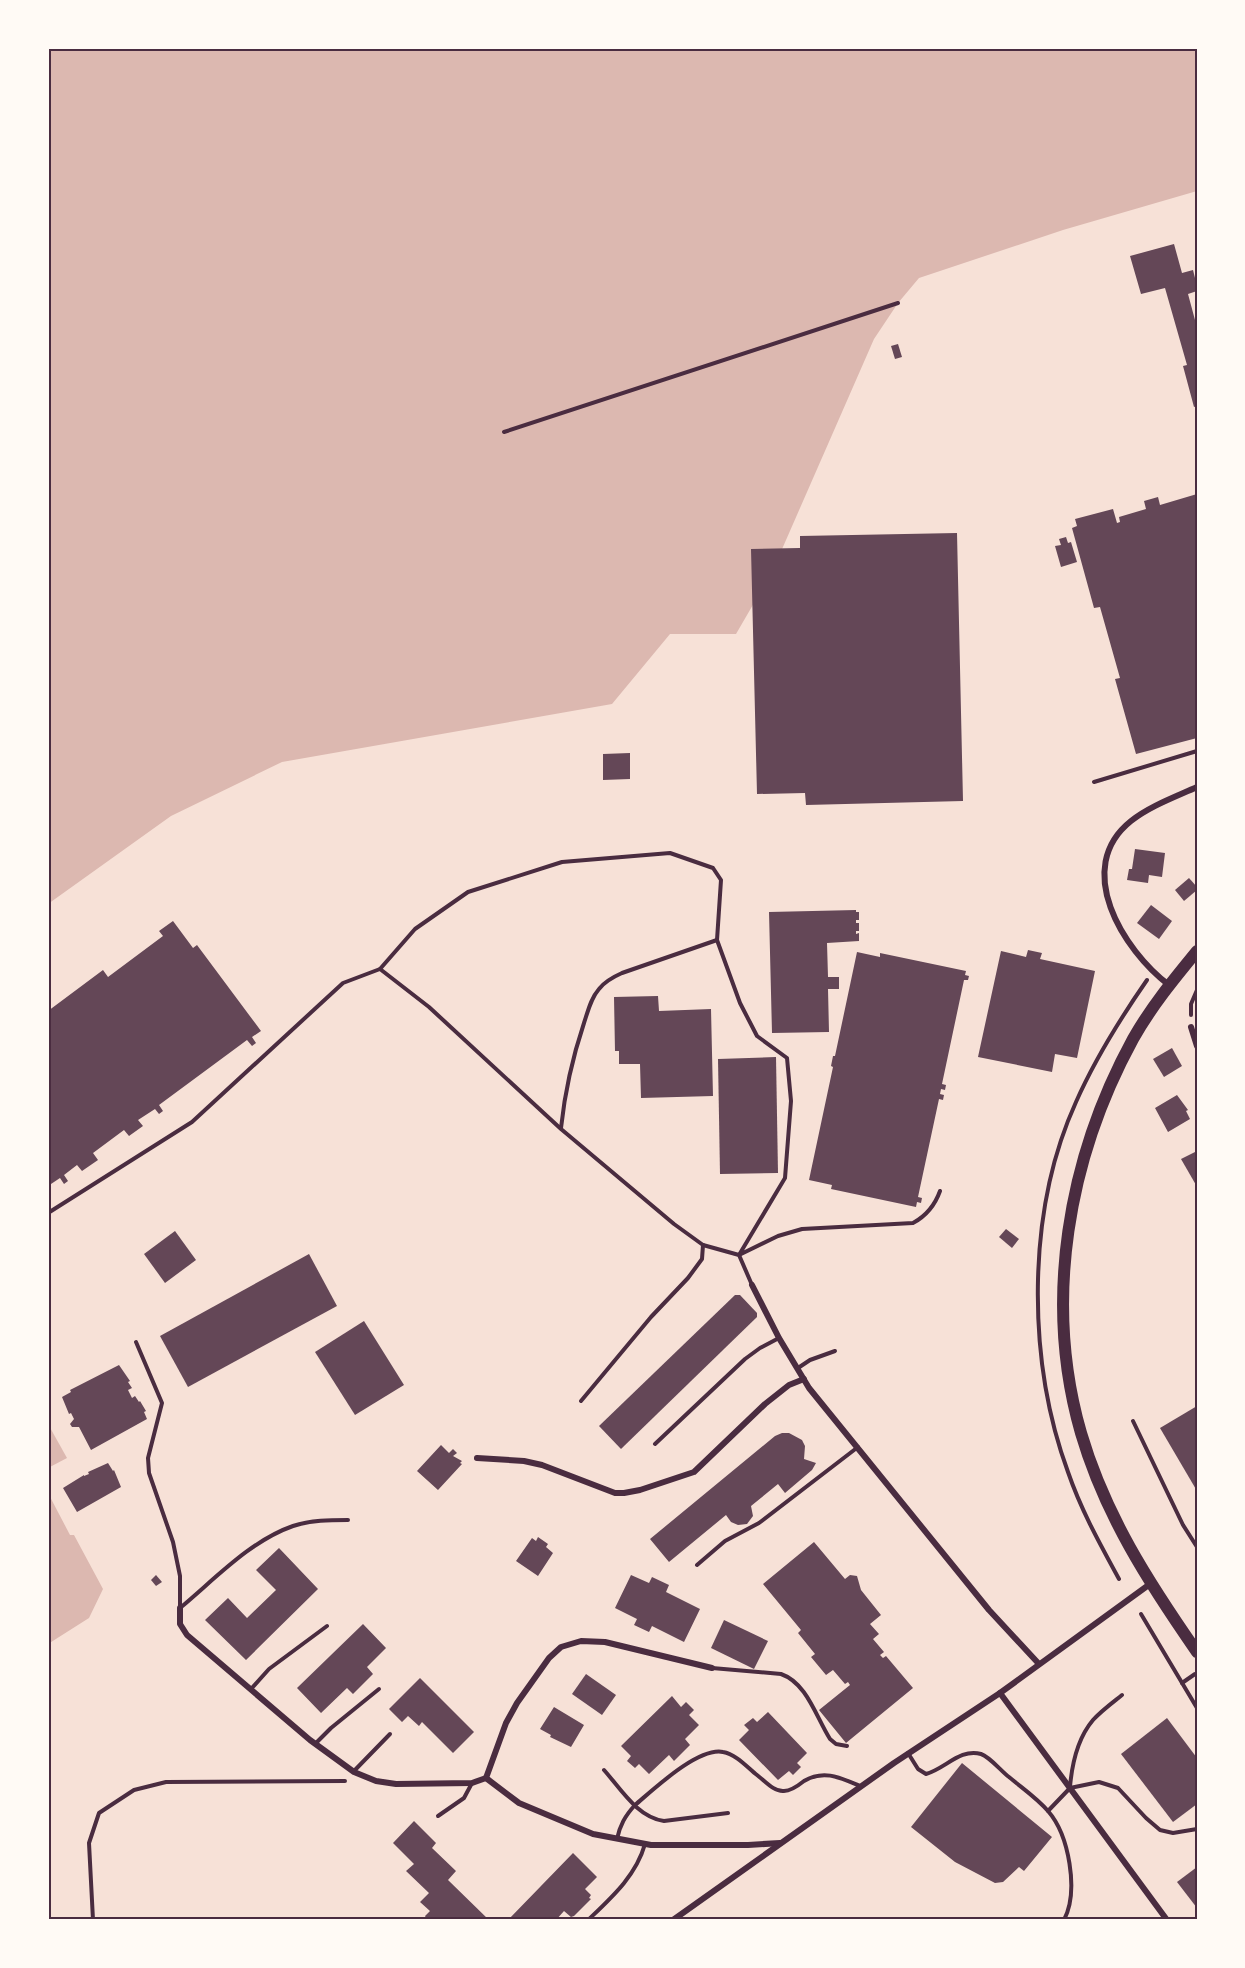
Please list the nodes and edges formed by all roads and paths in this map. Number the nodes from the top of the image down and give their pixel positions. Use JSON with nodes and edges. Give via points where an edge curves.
{"nodes":[{"id":1,"x":898,"y":303,"type":"dead end"},
{"id":2,"x":504,"y":432,"type":"dead end"},
{"id":3,"x":1197,"y":751,"type":"edge"},
{"id":4,"x":1094,"y":782,"type":"dead end"},
{"id":5,"x":1197,"y":787,"type":"edge"},
{"id":6,"x":717,"y":940,"type":"junction"},
{"id":7,"x":1197,"y":951,"type":"edge"},
{"id":8,"x":380,"y":969,"type":"junction"},
{"id":9,"x":1169,"y":986,"type":"junction"},
{"id":10,"x":1188,"y":989,"type":"dead end"},
{"id":11,"x":1195,"y":992,"type":"edge"},
{"id":12,"x":1191,"y":1027,"type":"joint"},
{"id":13,"x":1197,"y":1046,"type":"edge"},
{"id":14,"x":561,"y":1129,"type":"junction"},
{"id":15,"x":940,"y":1191,"type":"dead end"},
{"id":16,"x":48,"y":1213,"type":"edge"},
{"id":17,"x":703,"y":1245,"type":"junction"},
{"id":18,"x":739,"y":1255,"type":"junction"},
{"id":19,"x":752,"y":1285,"type":"joint"},
{"id":20,"x":779,"y":1338,"type":"junction"},
{"id":21,"x":136,"y":1342,"type":"dead end"},
{"id":22,"x":835,"y":1351,"type":"dead end"},
{"id":23,"x":797,"y":1368,"type":"junction"},
{"id":24,"x":804,"y":1379,"type":"junction"},
{"id":25,"x":580,"y":1401,"type":"dead end"},
{"id":26,"x":1133,"y":1421,"type":"dead end"},
{"id":27,"x":655,"y":1444,"type":"dead end"},
{"id":28,"x":858,"y":1447,"type":"junction"},
{"id":29,"x":477,"y":1458,"type":"dead end"},
{"id":30,"x":348,"y":1520,"type":"dead end"},
{"id":31,"x":1197,"y":1547,"type":"edge"},
{"id":32,"x":697,"y":1565,"type":"dead end"},
{"id":33,"x":1150,"y":1584,"type":"junction"},
{"id":34,"x":180,"y":1608,"type":"junction"},
{"id":35,"x":1141,"y":1614,"type":"dead end"},
{"id":36,"x":327,"y":1626,"type":"dead end"},
{"id":37,"x":1197,"y":1652,"type":"edge"},
{"id":38,"x":1039,"y":1664,"type":"junction"},
{"id":39,"x":712,"y":1668,"type":"joint"},
{"id":40,"x":1195,"y":1674,"type":"dead end"},
{"id":41,"x":1182,"y":1683,"type":"junction"},
{"id":42,"x":250,"y":1689,"type":"junction"},
{"id":43,"x":379,"y":1689,"type":"dead end"},
{"id":44,"x":999,"y":1693,"type":"junction"},
{"id":45,"x":1122,"y":1695,"type":"dead end"},
{"id":46,"x":1197,"y":1708,"type":"edge"},
{"id":47,"x":390,"y":1734,"type":"dead end"},
{"id":48,"x":315,"y":1744,"type":"junction"},
{"id":49,"x":847,"y":1746,"type":"dead end"},
{"id":50,"x":909,"y":1753,"type":"junction"},
{"id":51,"x":604,"y":1770,"type":"dead end"},
{"id":52,"x":354,"y":1772,"type":"junction"},
{"id":53,"x":486,"y":1778,"type":"junction"},
{"id":54,"x":376,"y":1781,"type":"junction"},
{"id":55,"x":472,"y":1783,"type":"junction"},
{"id":56,"x":861,"y":1786,"type":"junction"},
{"id":57,"x":1070,"y":1788,"type":"junction"},
{"id":58,"x":635,"y":1805,"type":"junction"},
{"id":59,"x":1048,"y":1810,"type":"junction"},
{"id":60,"x":728,"y":1813,"type":"dead end"},
{"id":61,"x":438,"y":1816,"type":"dead end"},
{"id":62,"x":1197,"y":1829,"type":"edge"},
{"id":63,"x":617,"y":1839,"type":"junction"},
{"id":64,"x":780,"y":1843,"type":"junction"},
{"id":65,"x":645,"y":1844,"type":"junction"},
{"id":66,"x":93,"y":1920,"type":"edge"},
{"id":67,"x":588,"y":1920,"type":"edge"},
{"id":68,"x":673,"y":1920,"type":"edge"},
{"id":69,"x":1064,"y":1920,"type":"edge"},
{"id":70,"x":1167,"y":1920,"type":"edge"}],
"edges":[{"from":1,"to":2,"type":"path"},
{"from":3,"to":4,"type":"lane"},
{"from":5,"to":9,"type":"street","via":[[1132,820],[1118,833],[1104,864],[1103,879],[1111,909],[1144,963]]},
{"from":6,"to":8,"type":"lane","via":[[721,880],[713,868],[670,853],[562,862],[468,892],[415,929]]},
{"from":6,"to":14,"type":"lane","via":[[622,973],[598,989],[573,1055]]},
{"from":6,"to":18,"type":"lane","via":[[757,1036],[787,1058],[791,1101],[785,1178]]},
{"from":7,"to":9,"type":"main road"},
{"from":8,"to":14,"type":"lane","via":[[429,1007]]},
{"from":8,"to":16,"type":"lane","via":[[343,983],[192,1122]]},
{"from":9,"to":33,"type":"main road","via":[[1134,1038],[1106,1093],[1080,1168],[1064,1271],[1064,1332],[1081,1432],[1116,1521]]},
{"from":10,"to":11,"type":"path"},
{"from":11,"to":12,"type":"path"},
{"from":12,"to":13,"type":"street"},
{"from":14,"to":17,"type":"lane"},
{"from":15,"to":18,"type":"lane","via":[[928,1212],[913,1223],[802,1229]]},
{"from":17,"to":18,"type":"lane"},
{"from":17,"to":25,"type":"lane","via":[[702,1259],[688,1278]]},
{"from":18,"to":19,"type":"lane"},
{"from":19,"to":20,"type":"street"},
{"from":20,"to":23,"type":"street"},
{"from":20,"to":27,"type":"lane","via":[[745,1359]]},
{"from":21,"to":34,"type":"lane","via":[[162,1403],[148,1458],[149,1473],[173,1542],[180,1576]]},
{"from":22,"to":23,"type":"lane"},
{"from":23,"to":24,"type":"street"},
{"from":24,"to":28,"type":"street"},
{"from":24,"to":29,"type":"street","via":[[789,1385],[765,1404],[694,1472],[640,1490],[615,1493],[533,1463]]},
{"from":26,"to":31,"type":"lane"},
{"from":28,"to":32,"type":"lane","via":[[759,1523],[725,1540]]},
{"from":28,"to":38,"type":"street","via":[[988,1610]]},
{"from":30,"to":34,"type":"lane","via":[[293,1526],[255,1545]]},
{"from":33,"to":37,"type":"main road"},
{"from":33,"to":38,"type":"street"},
{"from":34,"to":42,"type":"street","via":[[180,1624],[187,1635]]},
{"from":35,"to":41,"type":"path"},
{"from":36,"to":42,"type":"lane","via":[[269,1669]]},
{"from":38,"to":44,"type":"street"},
{"from":39,"to":49,"type":"lane","via":[[791,1678],[800,1686],[830,1739],[839,1746]]},
{"from":39,"to":53,"type":"street","via":[[605,1641],[581,1641],[561,1647],[517,1703]]},
{"from":40,"to":41,"type":"path"},
{"from":41,"to":46,"type":"path"},
{"from":42,"to":48,"type":"street"},
{"from":43,"to":48,"type":"lane"},
{"from":44,"to":50,"type":"street"},
{"from":44,"to":57,"type":"street"},
{"from":45,"to":57,"type":"lane","via":[[1092,1721],[1079,1744],[1072,1761]]},
{"from":47,"to":52,"type":"lane"},
{"from":48,"to":52,"type":"street"},
{"from":50,"to":56,"type":"street"},
{"from":50,"to":59,"type":"lane","via":[[912,1762],[926,1774],[965,1753],[982,1754]]},
{"from":51,"to":58,"type":"lane"},
{"from":52,"to":54,"type":"street"},
{"from":53,"to":55,"type":"street"},
{"from":53,"to":63,"type":"street","via":[[519,1803],[593,1834]]},
{"from":54,"to":55,"type":"street"},
{"from":54,"to":66,"type":"path","via":[[166,1782],[134,1790],[99,1813],[89,1843]]},
{"from":55,"to":61,"type":"lane","via":[[464,1798]]},
{"from":56,"to":58,"type":"lane","via":[[823,1774],[781,1791],[723,1752],[693,1760]]},
{"from":56,"to":64,"type":"street"},
{"from":57,"to":59,"type":"lane"},
{"from":57,"to":62,"type":"lane","via":[[1099,1782],[1118,1788],[1160,1830],[1173,1833]]},
{"from":57,"to":70,"type":"street"},
{"from":58,"to":60,"type":"lane","via":[[654,1820],[664,1821]]},
{"from":58,"to":63,"type":"lane","via":[[626,1814]]},
{"from":59,"to":69,"type":"lane","via":[[1066,1848],[1072,1880],[1070,1910]]},
{"from":63,"to":65,"type":"street"},
{"from":64,"to":65,"type":"street"},
{"from":64,"to":68,"type":"street"},
{"from":65,"to":67,"type":"lane","via":[[632,1873]]}]}
